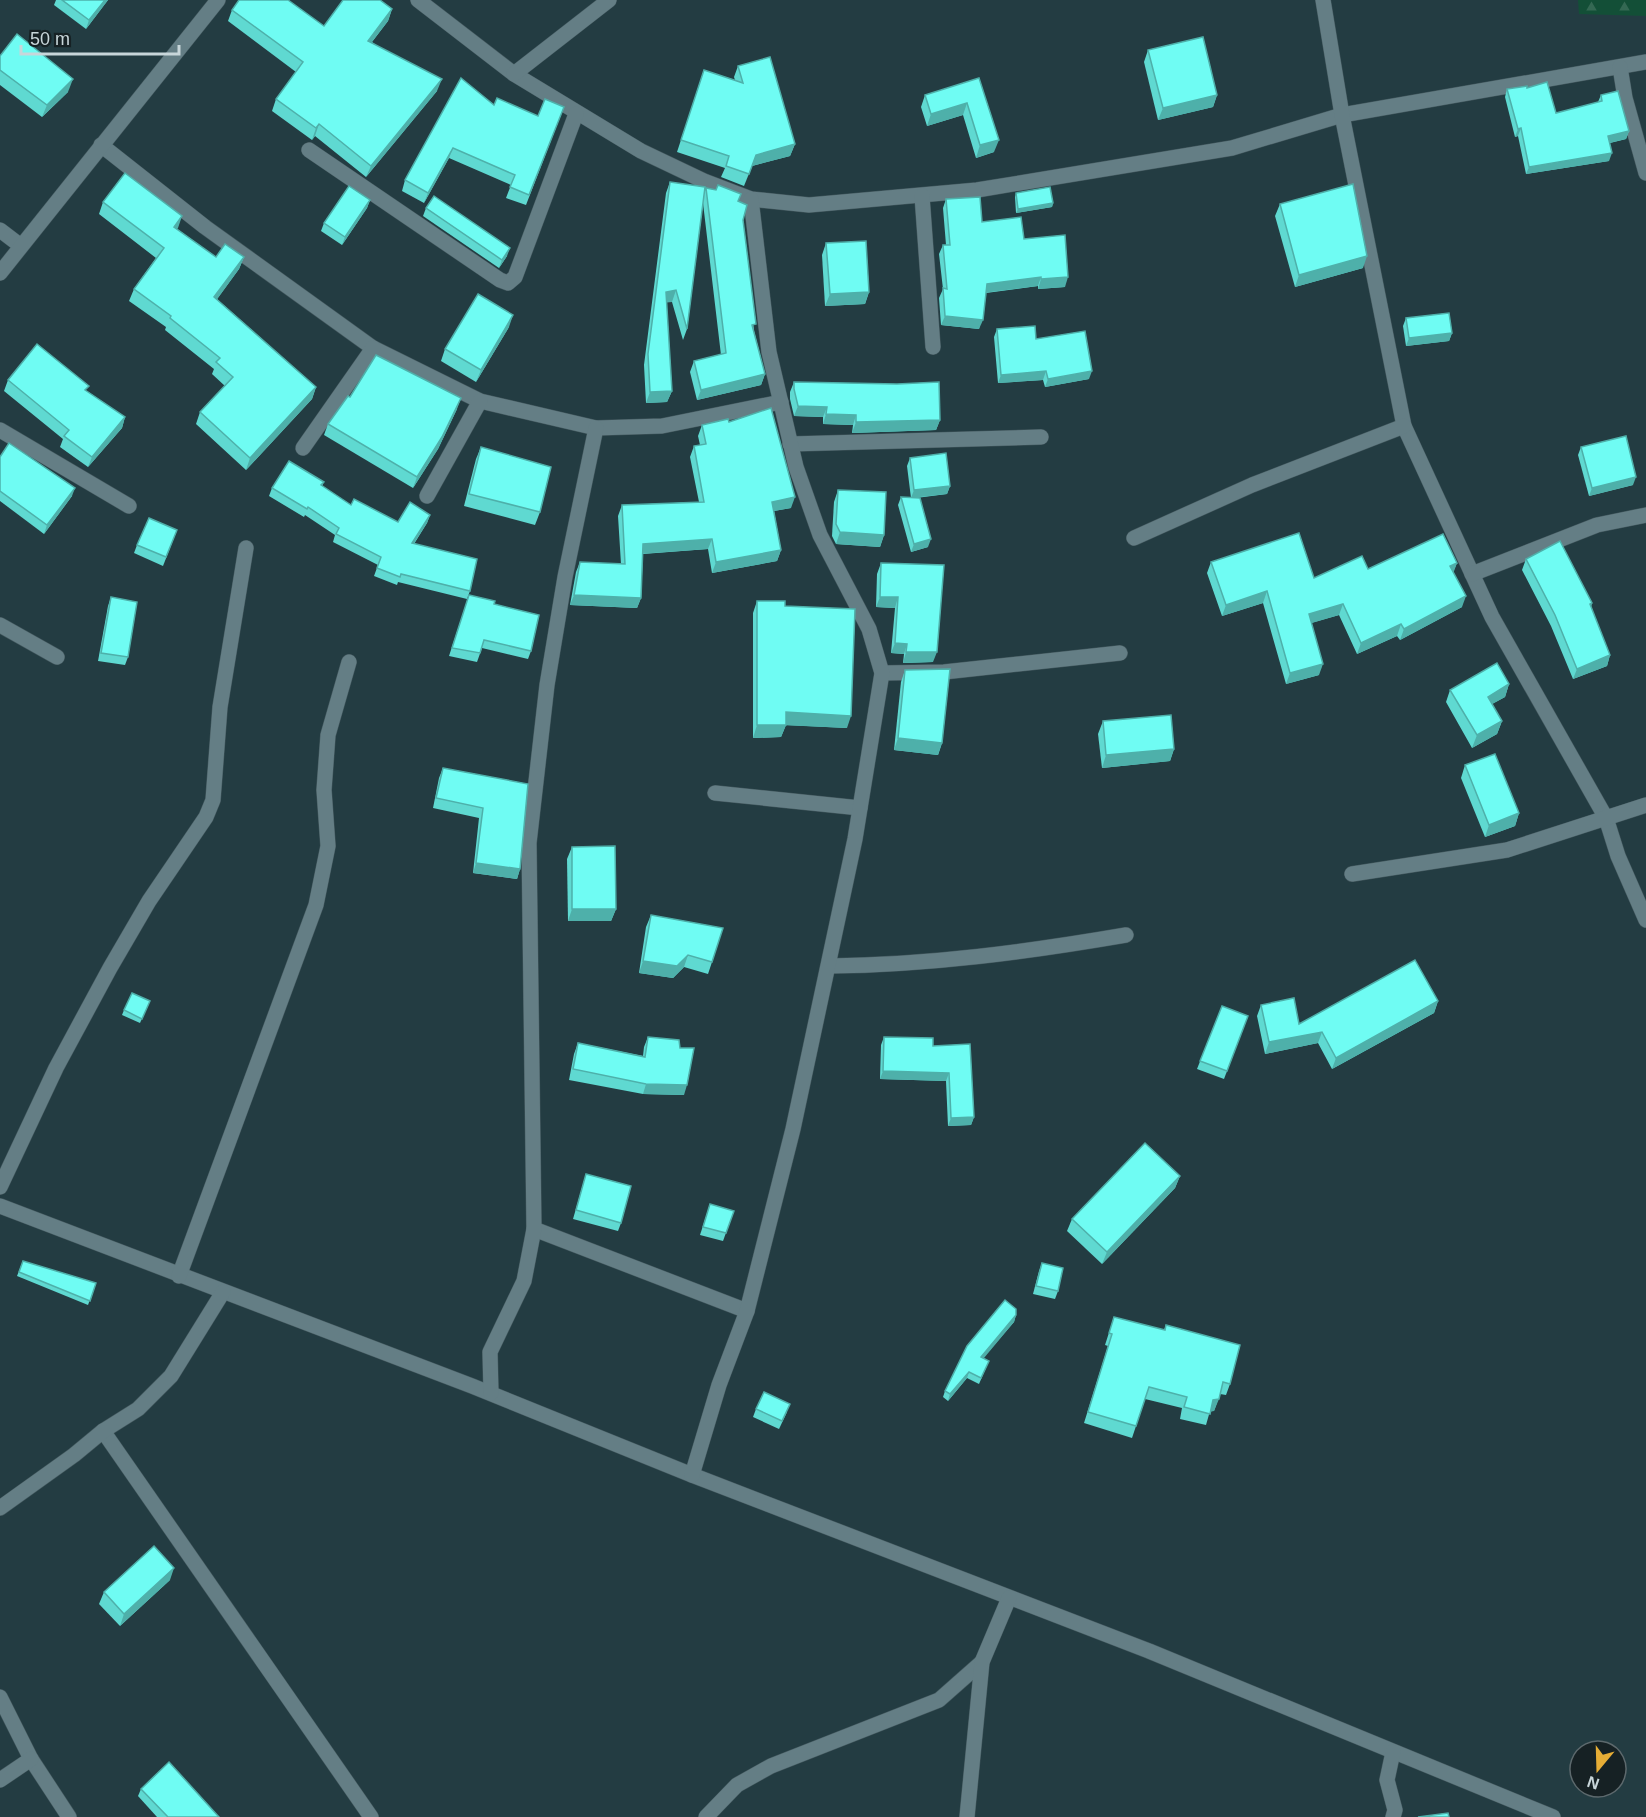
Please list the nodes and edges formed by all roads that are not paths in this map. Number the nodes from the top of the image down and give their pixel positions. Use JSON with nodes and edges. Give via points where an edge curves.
{"nodes":[{"id":1,"x":218,"y":0,"type":"edge"},
{"id":2,"x":418,"y":0,"type":"edge"},
{"id":3,"x":609,"y":0,"type":"edge"},
{"id":4,"x":1323,"y":0,"type":"edge"},
{"id":5,"x":1646,"y":62,"type":"edge"},
{"id":6,"x":1620,"y":67,"type":"junction"},
{"id":7,"x":514,"y":75,"type":"junction"},
{"id":8,"x":576,"y":114,"type":"junction"},
{"id":9,"x":1342,"y":115,"type":"junction"},
{"id":10,"x":101,"y":145,"type":"junction"},
{"id":11,"x":309,"y":150,"type":"dead end"},
{"id":12,"x":1646,"y":173,"type":"edge"},
{"id":13,"x":922,"y":196,"type":"junction"},
{"id":14,"x":751,"y":199,"type":"junction"},
{"id":15,"x":0,"y":230,"type":"edge"},
{"id":16,"x":21,"y":246,"type":"junction"},
{"id":17,"x":0,"y":273,"type":"edge"},
{"id":18,"x":933,"y":347,"type":"dead end"},
{"id":19,"x":373,"y":348,"type":"junction"},
{"id":20,"x":480,"y":400,"type":"junction"},
{"id":21,"x":781,"y":402,"type":"junction"},
{"id":22,"x":1404,"y":426,"type":"junction"},
{"id":23,"x":596,"y":428,"type":"junction"},
{"id":24,"x":0,"y":430,"type":"edge"},
{"id":25,"x":1041,"y":437,"type":"dead end"},
{"id":26,"x":790,"y":444,"type":"junction"},
{"id":27,"x":303,"y":448,"type":"dead end"},
{"id":28,"x":427,"y":496,"type":"dead end"},
{"id":29,"x":129,"y":506,"type":"dead end"},
{"id":30,"x":1646,"y":515,"type":"edge"},
{"id":31,"x":1134,"y":538,"type":"dead end"},
{"id":32,"x":246,"y":548,"type":"dead end"},
{"id":33,"x":1472,"y":574,"type":"junction"},
{"id":34,"x":0,"y":625,"type":"edge"},
{"id":35,"x":1120,"y":653,"type":"dead end"},
{"id":36,"x":57,"y":657,"type":"dead end"},
{"id":37,"x":349,"y":662,"type":"dead end"},
{"id":38,"x":882,"y":673,"type":"junction"},
{"id":39,"x":715,"y":793,"type":"dead end"},
{"id":40,"x":1646,"y":805,"type":"edge"},
{"id":41,"x":860,"y":808,"type":"junction"},
{"id":42,"x":1606,"y":818,"type":"junction"},
{"id":43,"x":1352,"y":874,"type":"dead end"},
{"id":44,"x":1646,"y":920,"type":"edge"},
{"id":45,"x":1126,"y":935,"type":"dead end"},
{"id":46,"x":829,"y":966,"type":"junction"},
{"id":47,"x":0,"y":1187,"type":"edge"},
{"id":48,"x":0,"y":1206,"type":"edge"},
{"id":49,"x":534,"y":1229,"type":"junction"},
{"id":50,"x":179,"y":1276,"type":"junction"},
{"id":51,"x":223,"y":1292,"type":"junction"},
{"id":52,"x":747,"y":1311,"type":"junction"},
{"id":53,"x":491,"y":1393,"type":"junction"},
{"id":54,"x":103,"y":1431,"type":"junction"},
{"id":55,"x":692,"y":1475,"type":"junction"},
{"id":56,"x":0,"y":1508,"type":"edge"},
{"id":57,"x":1010,"y":1598,"type":"junction"},
{"id":58,"x":982,"y":1662,"type":"junction"},
{"id":59,"x":0,"y":1697,"type":"edge"},
{"id":60,"x":1393,"y":1752,"type":"junction"},
{"id":61,"x":32,"y":1759,"type":"junction"},
{"id":62,"x":0,"y":1780,"type":"edge"},
{"id":63,"x":69,"y":1817,"type":"edge"},
{"id":64,"x":370,"y":1817,"type":"edge"},
{"id":65,"x":706,"y":1817,"type":"edge"},
{"id":66,"x":967,"y":1817,"type":"edge"},
{"id":67,"x":1393,"y":1817,"type":"edge"},
{"id":68,"x":1553,"y":1817,"type":"edge"}],
"edges":[{"from":1,"to":10,"type":"street"},
{"from":2,"to":7,"type":"street"},
{"from":3,"to":7,"type":"street"},
{"from":4,"to":9,"type":"street"},
{"from":5,"to":6,"type":"street"},
{"from":6,"to":9,"type":"street"},
{"from":6,"to":12,"type":"street"},
{"from":7,"to":8,"type":"street"},
{"from":8,"to":11,"type":"street","via":[[515,277],[508,283]]},
{"from":8,"to":14,"type":"street","via":[[651,156]]},
{"from":9,"to":13,"type":"street","via":[[1232,148]]},
{"from":9,"to":22,"type":"street"},
{"from":10,"to":16,"type":"street"},
{"from":10,"to":19,"type":"street","via":[[205,227]]},
{"from":13,"to":14,"type":"street","via":[[808,205]]},
{"from":13,"to":18,"type":"street"},
{"from":14,"to":21,"type":"street","via":[[769,352]]},
{"from":15,"to":16,"type":"street"},
{"from":16,"to":17,"type":"street"},
{"from":19,"to":20,"type":"street"},
{"from":19,"to":27,"type":"street"},
{"from":20,"to":23,"type":"street"},
{"from":20,"to":28,"type":"street"},
{"from":21,"to":23,"type":"street","via":[[662,426]]},
{"from":21,"to":26,"type":"street"},
{"from":22,"to":31,"type":"street","via":[[1252,485]]},
{"from":22,"to":33,"type":"street"},
{"from":23,"to":49,"type":"street","via":[[547,685],[529,843]]},
{"from":24,"to":29,"type":"street"},
{"from":25,"to":26,"type":"street"},
{"from":26,"to":38,"type":"street","via":[[820,535],[869,629]]},
{"from":30,"to":33,"type":"street","via":[[1597,525]]},
{"from":32,"to":47,"type":"street","via":[[220,707],[213,800],[110,968],[56,1068]]},
{"from":33,"to":42,"type":"street","via":[[1492,617]]},
{"from":34,"to":36,"type":"street"},
{"from":35,"to":38,"type":"street","via":[[944,672]]},
{"from":37,"to":50,"type":"street","via":[[328,735],[324,790],[328,846],[316,905]]},
{"from":38,"to":41,"type":"street"},
{"from":39,"to":41,"type":"street"},
{"from":40,"to":42,"type":"street"},
{"from":41,"to":46,"type":"street"},
{"from":42,"to":43,"type":"street","via":[[1507,850]]},
{"from":42,"to":44,"type":"street"},
{"from":45,"to":46,"type":"street","via":[[1022,953]]},
{"from":46,"to":52,"type":"street"},
{"from":48,"to":50,"type":"street"},
{"from":49,"to":52,"type":"street"},
{"from":49,"to":53,"type":"street","via":[[524,1281],[490,1352]]},
{"from":50,"to":51,"type":"street"},
{"from":51,"to":53,"type":"street"},
{"from":51,"to":54,"type":"street","via":[[171,1376],[138,1409]]},
{"from":52,"to":55,"type":"street"},
{"from":53,"to":55,"type":"street"},
{"from":54,"to":56,"type":"street"},
{"from":54,"to":64,"type":"street"},
{"from":55,"to":57,"type":"street"},
{"from":57,"to":58,"type":"street"},
{"from":57,"to":60,"type":"street"},
{"from":58,"to":65,"type":"street","via":[[939,1700],[771,1766],[737,1785]]},
{"from":58,"to":66,"type":"street"},
{"from":59,"to":61,"type":"street"},
{"from":60,"to":67,"type":"street","via":[[1387,1780],[1395,1810]]},
{"from":60,"to":68,"type":"street"},
{"from":61,"to":62,"type":"street"},
{"from":61,"to":63,"type":"street"}]}
